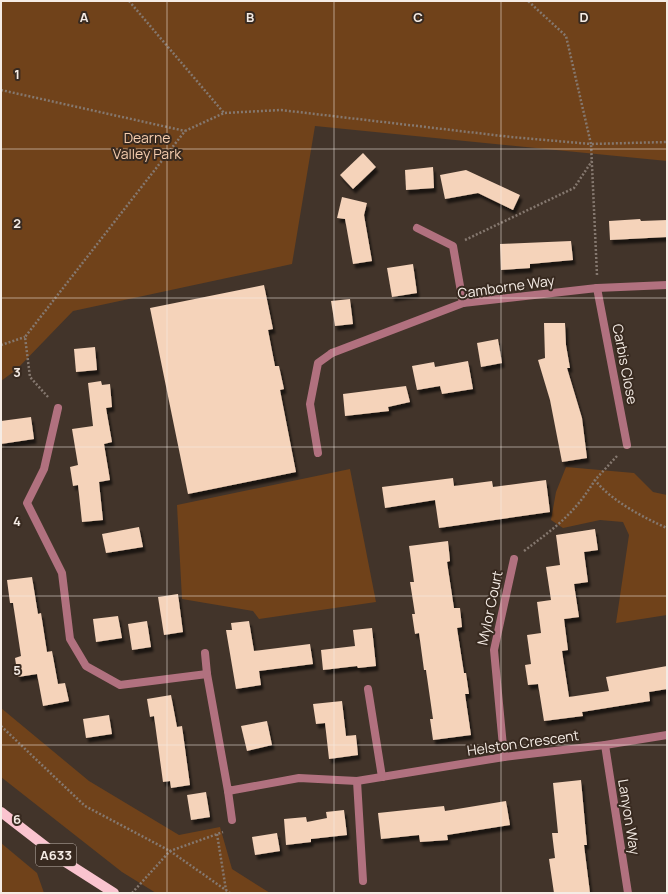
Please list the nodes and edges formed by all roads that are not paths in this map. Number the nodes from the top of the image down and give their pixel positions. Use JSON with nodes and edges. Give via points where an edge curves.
{"nodes":[{"id":1,"x":417,"y":228,"type":"dead end"},
{"id":2,"x":667,"y":285,"type":"edge"},
{"id":3,"x":598,"y":288,"type":"junction"},
{"id":4,"x":463,"y":303,"type":"junction"},
{"id":5,"x":58,"y":408,"type":"road end"},
{"id":6,"x":627,"y":445,"type":"road end"},
{"id":7,"x":318,"y":453,"type":"dead end"},
{"id":8,"x":514,"y":559,"type":"road end"},
{"id":9,"x":205,"y":653,"type":"dead end"},
{"id":10,"x":207,"y":674,"type":"junction"},
{"id":11,"x":368,"y":689,"type":"dead end"},
{"id":12,"x":667,"y":735,"type":"edge"},
{"id":13,"x":604,"y":745,"type":"junction"},
{"id":14,"x":504,"y":757,"type":"junction"},
{"id":15,"x":382,"y":778,"type":"junction"},
{"id":16,"x":357,"y":781,"type":"junction"},
{"id":17,"x":228,"y":792,"type":"junction"},
{"id":18,"x":1,"y":812,"type":"edge"},
{"id":19,"x":232,"y":820,"type":"road end"},
{"id":20,"x":363,"y":881,"type":"dead end"},
{"id":21,"x":114,"y":893,"type":"edge"},
{"id":22,"x":628,"y":893,"type":"edge"}],
"edges":[{"from":1,"to":4,"type":"street","via":[[454,246]]},
{"from":2,"to":3,"type":"street","name":"Camborne Way"},
{"from":3,"to":4,"type":"street","name":"Camborne Way"},
{"from":3,"to":6,"type":"street","name":"Carbis Close"},
{"from":4,"to":7,"type":"street","name":"Camborne Way","via":[[332,353],[318,363],[310,404]]},
{"from":5,"to":10,"type":"street","via":[[44,469],[27,503],[62,573],[70,639],[86,666],[120,685]]},
{"from":8,"to":14,"type":"street","name":"Mylor Court","via":[[494,650]]},
{"from":9,"to":10,"type":"street"},
{"from":10,"to":17,"type":"street"},
{"from":11,"to":15,"type":"street"},
{"from":12,"to":13,"type":"street","name":"Helston Crescent"},
{"from":13,"to":14,"type":"street","name":"Helston Crescent"},
{"from":13,"to":22,"type":"street","name":"Lanyon Way"},
{"from":14,"to":15,"type":"street","name":"Helston Crescent"},
{"from":15,"to":16,"type":"street","name":"Helston Crescent"},
{"from":16,"to":17,"type":"street","name":"Helston Crescent","via":[[299,778]]},
{"from":16,"to":20,"type":"street"},
{"from":17,"to":19,"type":"street"},
{"from":18,"to":21,"type":"main road","number":"A633","via":[[67,863]]}]}
